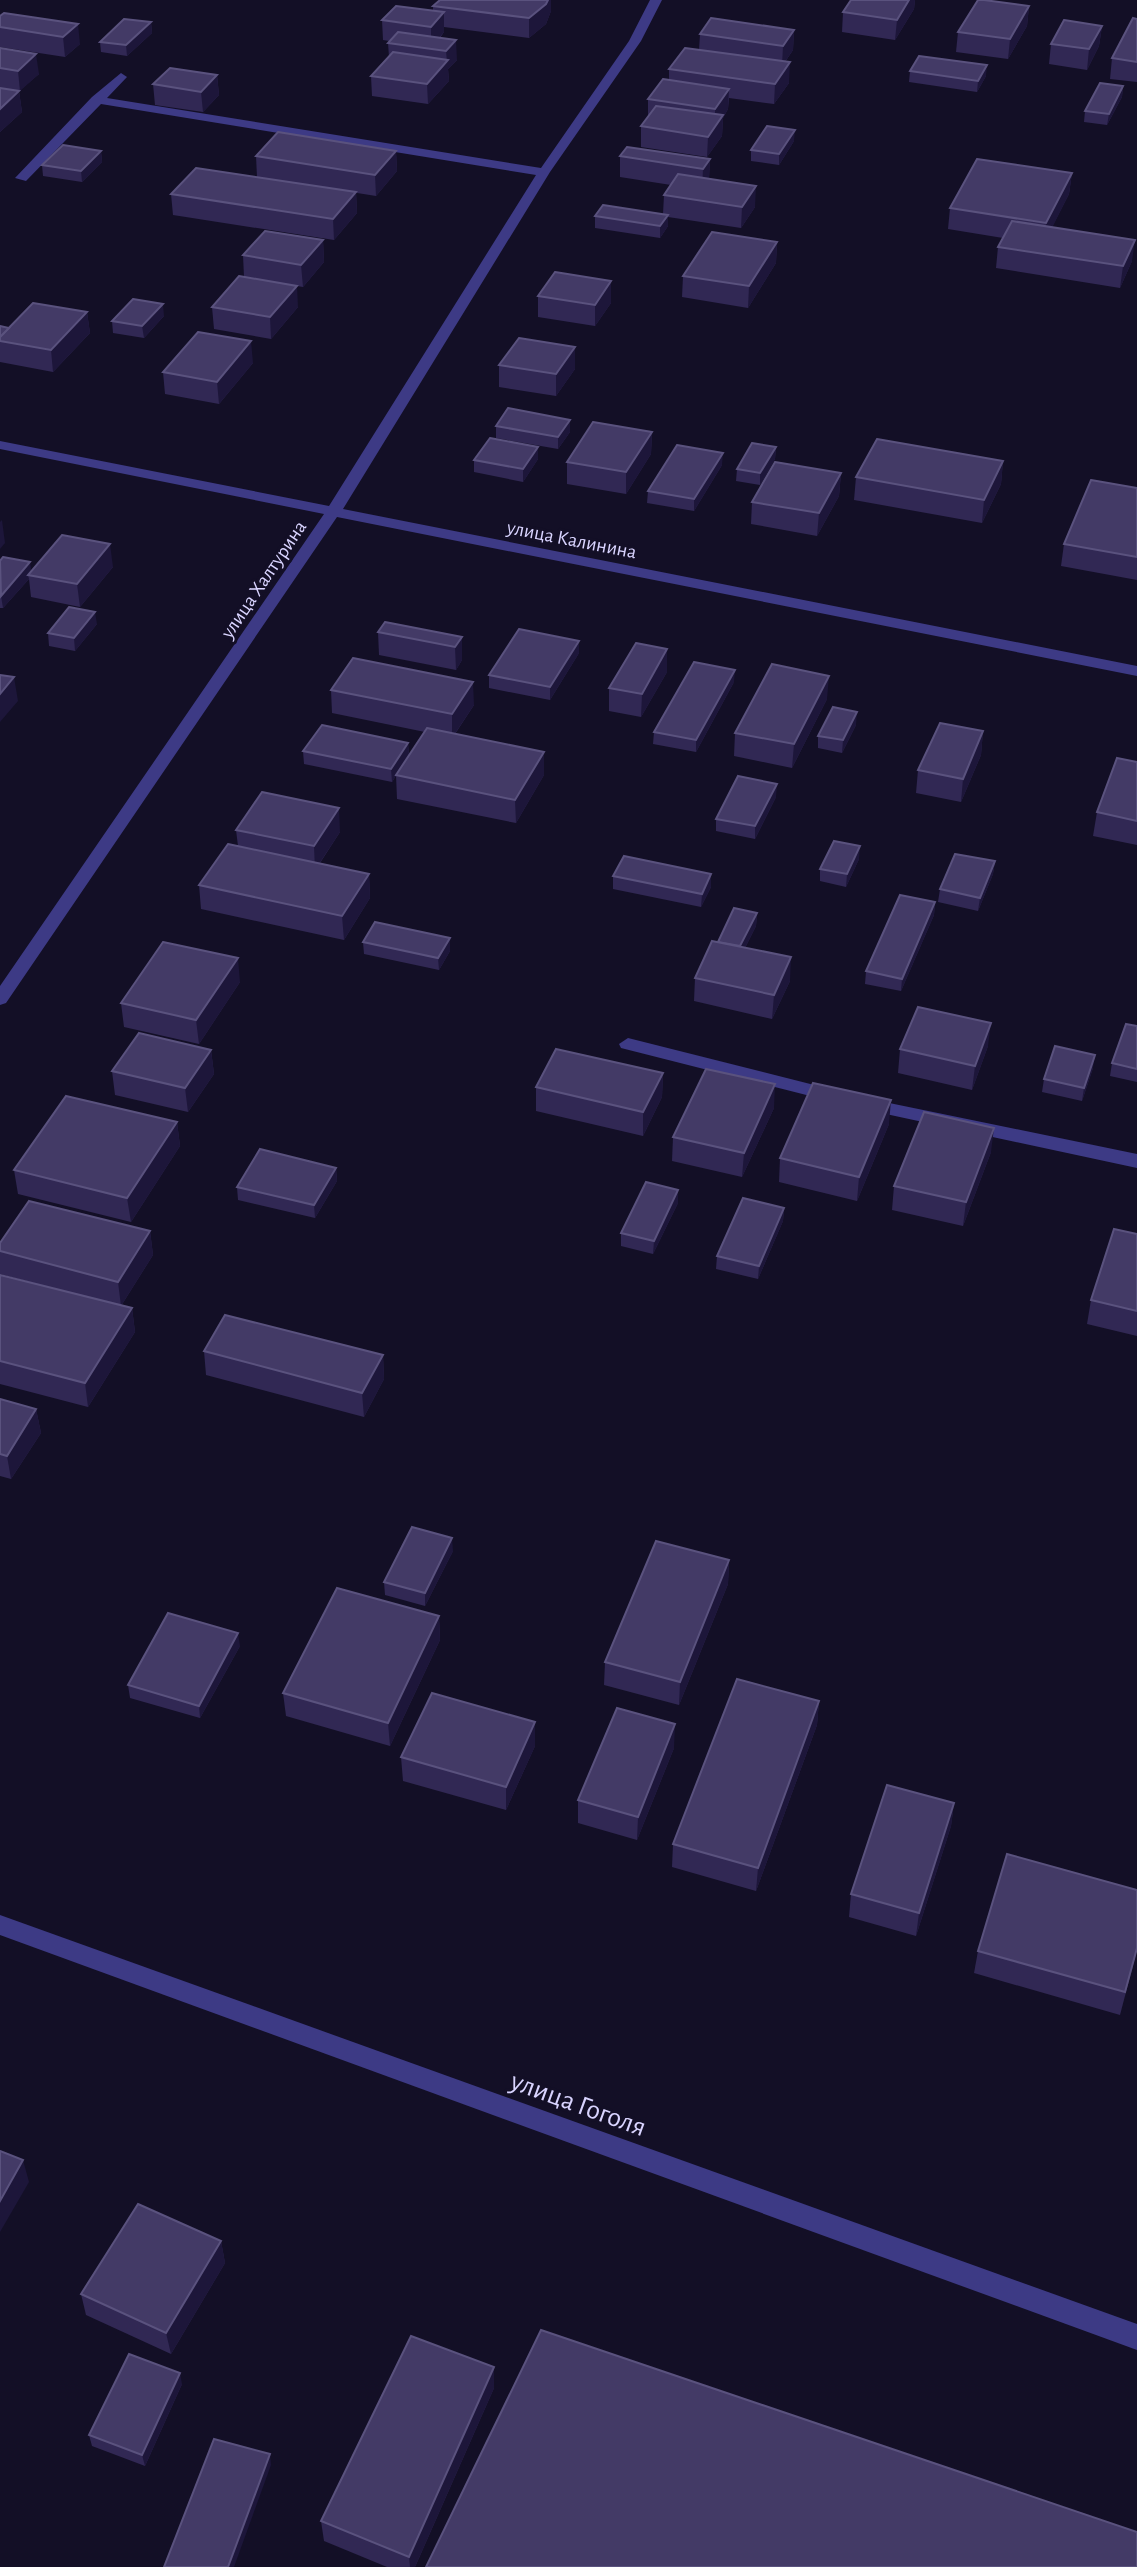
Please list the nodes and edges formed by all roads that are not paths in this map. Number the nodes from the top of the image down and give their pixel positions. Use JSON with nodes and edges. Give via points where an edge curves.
{"nodes":[{"id":1,"x":656,"y":0,"type":"edge"},
{"id":2,"x":121,"y":77,"type":"dead end"},
{"id":3,"x":96,"y":100,"type":"junction"},
{"id":4,"x":544,"y":172,"type":"junction"},
{"id":5,"x":21,"y":178,"type":"dead end"},
{"id":6,"x":0,"y":445,"type":"edge"},
{"id":7,"x":333,"y":512,"type":"junction"},
{"id":8,"x":1137,"y":671,"type":"edge"},
{"id":9,"x":0,"y":999,"type":"edge"},
{"id":10,"x":628,"y":1044,"type":"dead end"},
{"id":11,"x":1137,"y":1161,"type":"edge"},
{"id":12,"x":0,"y":1925,"type":"edge"},
{"id":13,"x":1137,"y":2337,"type":"edge"}],
"edges":[{"from":1,"to":4,"type":"street","name":"улица Халтурина","via":[[635,41]]},
{"from":2,"to":3,"type":"street"},
{"from":3,"to":4,"type":"street"},
{"from":3,"to":5,"type":"street"},
{"from":4,"to":7,"type":"street","name":"улица Халтурина"},
{"from":6,"to":7,"type":"street","name":"улица Калинина"},
{"from":7,"to":8,"type":"street","name":"улица Калинина"},
{"from":7,"to":9,"type":"street","name":"улица Халтурина"},
{"from":10,"to":11,"type":"street","via":[[920,1118]]},
{"from":12,"to":13,"type":"street","name":"улица Гоголя"}]}
